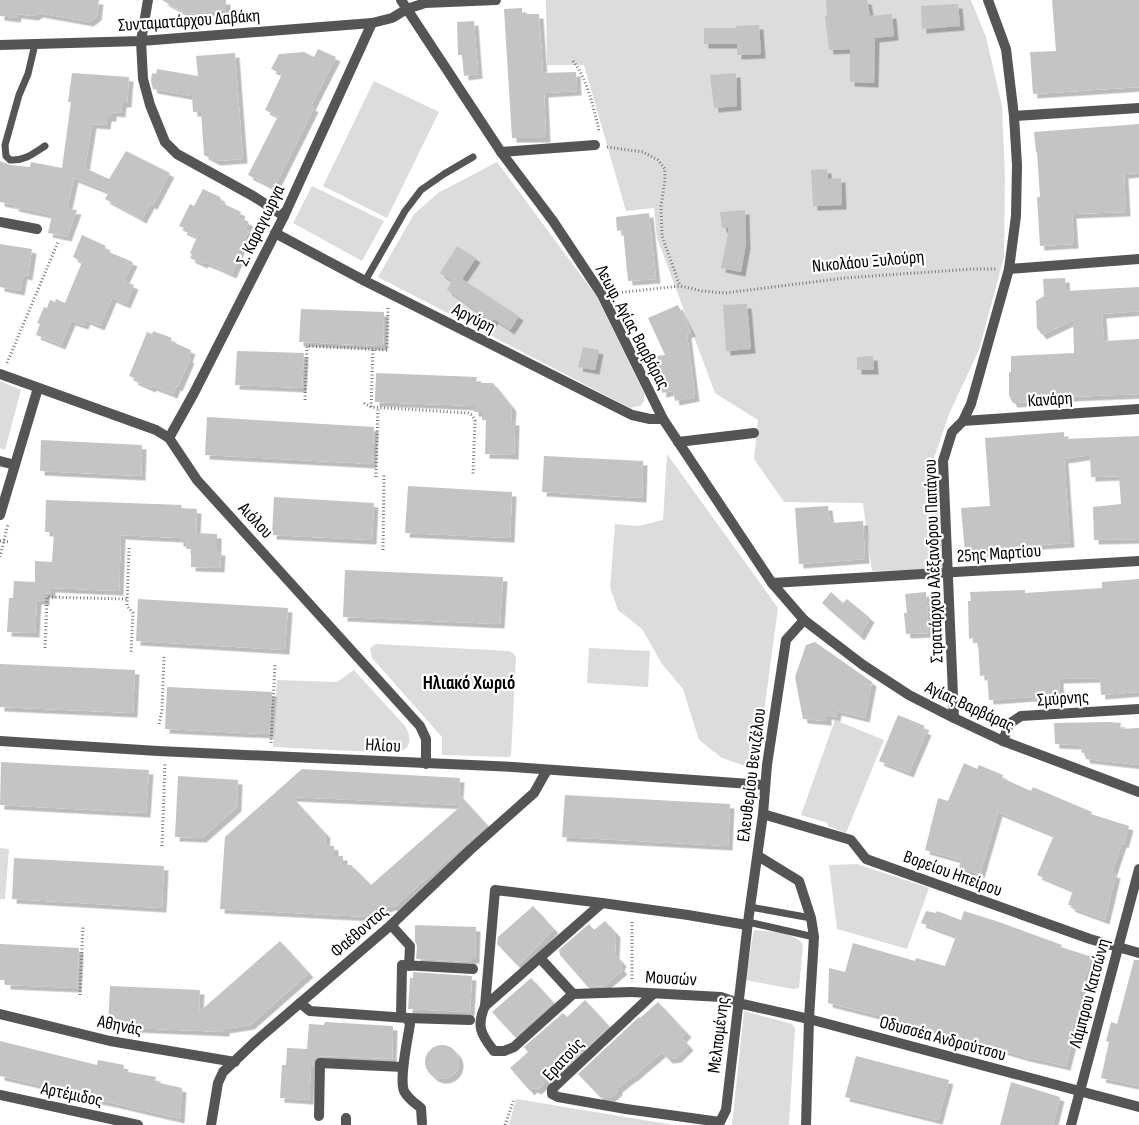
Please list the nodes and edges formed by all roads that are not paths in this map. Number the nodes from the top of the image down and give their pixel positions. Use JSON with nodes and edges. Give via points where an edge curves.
{"nodes":[{"id":1,"x":148,"y":0,"type":"edge"},
{"id":2,"x":496,"y":0,"type":"edge"},
{"id":3,"x":988,"y":0,"type":"edge"},
{"id":4,"x":404,"y":4,"type":"edge"},
{"id":5,"x":372,"y":23,"type":"junction"},
{"id":6,"x":141,"y":41,"type":"junction"},
{"id":7,"x":35,"y":44,"type":"junction"},
{"id":8,"x":0,"y":45,"type":"edge"},
{"id":9,"x":1139,"y":108,"type":"edge"},
{"id":10,"x":1014,"y":116,"type":"junction"},
{"id":11,"x":595,"y":145,"type":"road end"},
{"id":12,"x":45,"y":146,"type":"dead end"},
{"id":13,"x":501,"y":152,"type":"junction"},
{"id":14,"x":473,"y":157,"type":"dead end"},
{"id":15,"x":284,"y":216,"type":"junction"},
{"id":16,"x":0,"y":222,"type":"edge"},
{"id":17,"x":37,"y":229,"type":"dead end"},
{"id":18,"x":275,"y":233,"type":"junction"},
{"id":19,"x":1139,"y":259,"type":"edge"},
{"id":20,"x":1010,"y":269,"type":"junction"},
{"id":21,"x":365,"y":281,"type":"junction"},
{"id":22,"x":1,"y":375,"type":"edge"},
{"id":23,"x":38,"y":388,"type":"junction"},
{"id":24,"x":1139,"y":409,"type":"edge"},
{"id":25,"x":662,"y":419,"type":"junction"},
{"id":26,"x":962,"y":421,"type":"junction"},
{"id":27,"x":754,"y":433,"type":"dead end"},
{"id":28,"x":169,"y":438,"type":"junction"},
{"id":29,"x":678,"y":442,"type":"junction"},
{"id":30,"x":0,"y":461,"type":"edge"},
{"id":31,"x":15,"y":465,"type":"junction"},
{"id":32,"x":0,"y":515,"type":"edge"},
{"id":33,"x":1139,"y":561,"type":"edge"},
{"id":34,"x":948,"y":573,"type":"junction"},
{"id":35,"x":772,"y":583,"type":"junction"},
{"id":36,"x":804,"y":620,"type":"junction"},
{"id":37,"x":1139,"y":709,"type":"edge"},
{"id":38,"x":954,"y":718,"type":"junction"},
{"id":39,"x":0,"y":741,"type":"edge"},
{"id":40,"x":1003,"y":741,"type":"junction"},
{"id":41,"x":426,"y":764,"type":"junction"},
{"id":42,"x":547,"y":770,"type":"junction"},
{"id":43,"x":764,"y":785,"type":"junction"},
{"id":44,"x":1139,"y":792,"type":"edge"},
{"id":45,"x":764,"y":814,"type":"junction"},
{"id":46,"x":758,"y":856,"type":"junction"},
{"id":47,"x":1139,"y":869,"type":"edge"},
{"id":48,"x":602,"y":902,"type":"junction"},
{"id":49,"x":750,"y":907,"type":"junction"},
{"id":50,"x":811,"y":918,"type":"junction"},
{"id":51,"x":748,"y":924,"type":"junction"},
{"id":52,"x":390,"y":926,"type":"junction"},
{"id":53,"x":814,"y":937,"type":"junction"},
{"id":54,"x":1118,"y":947,"type":"junction"},
{"id":55,"x":1139,"y":952,"type":"edge"},
{"id":56,"x":540,"y":958,"type":"junction"},
{"id":57,"x":409,"y":966,"type":"junction"},
{"id":58,"x":473,"y":969,"type":"dead end"},
{"id":59,"x":573,"y":994,"type":"junction"},
{"id":60,"x":653,"y":994,"type":"junction"},
{"id":61,"x":300,"y":1003,"type":"junction"},
{"id":62,"x":738,"y":1003,"type":"junction"},
{"id":63,"x":485,"y":1006,"type":"junction"},
{"id":64,"x":0,"y":1014,"type":"edge"},
{"id":65,"x":404,"y":1018,"type":"junction"},
{"id":66,"x":809,"y":1019,"type":"junction"},
{"id":67,"x":470,"y":1020,"type":"dead end"},
{"id":68,"x":235,"y":1062,"type":"junction"},
{"id":69,"x":404,"y":1067,"type":"junction"},
{"id":70,"x":1080,"y":1091,"type":"junction"},
{"id":71,"x":0,"y":1095,"type":"edge"},
{"id":72,"x":1139,"y":1107,"type":"edge"},
{"id":73,"x":626,"y":1109,"type":"joint"},
{"id":74,"x":319,"y":1116,"type":"dead end"},
{"id":75,"x":422,"y":1123,"type":"dead end"},
{"id":76,"x":138,"y":1125,"type":"edge"},
{"id":77,"x":211,"y":1125,"type":"edge"},
{"id":78,"x":806,"y":1125,"type":"edge"},
{"id":79,"x":1071,"y":1125,"type":"edge"}],
"edges":[{"from":1,"to":6,"type":"street"},
{"from":2,"to":4,"type":"street","name":"Συνταματάρχου Δαβάκη"},
{"from":3,"to":10,"type":"street","name":"Στρατάρχου Αλέξανδρου Παπάγου","via":[[1006,49]]},
{"from":4,"to":5,"type":"street","name":"Συνταματάρχου Δαβάκη","via":[[392,18]]},
{"from":4,"to":13,"type":"street","name":"Λεωφ. Αγίας Βαρβάρας"},
{"from":5,"to":6,"type":"street","name":"Συνταματάρχου Δαβάκη"},
{"from":5,"to":15,"type":"street","name":"Σ. Καραγιωργα"},
{"from":6,"to":7,"type":"street","name":"Συνταματάρχου Δαβάκη"},
{"from":6,"to":15,"type":"street","via":[[143,79],[165,142],[177,154]]},
{"from":7,"to":8,"type":"street","name":"Συνταματάρχου Δαβάκη"},
{"from":7,"to":12,"type":"lane","via":[[5,145],[6,156],[10,160],[18,160]]},
{"from":9,"to":10,"type":"street"},
{"from":10,"to":20,"type":"street","name":"Στρατάρχου Αλέξανδρου Παπάγου","via":[[1016,216]]},
{"from":11,"to":13,"type":"street"},
{"from":13,"to":25,"type":"street","name":"Λεωφ. Αγίας Βαρβάρας","via":[[602,295]]},
{"from":14,"to":21,"type":"lane","via":[[421,190]]},
{"from":15,"to":18,"type":"street","name":"Σ. Καραγιωργα"},
{"from":16,"to":17,"type":"street"},
{"from":18,"to":21,"type":"street","name":"Αργύρη"},
{"from":18,"to":28,"type":"street","name":"Σ. Καραγιωργα"},
{"from":19,"to":20,"type":"street"},
{"from":20,"to":26,"type":"street","name":"Στρατάρχου Αλέξανδρου Παπάγου","via":[[971,404]]},
{"from":21,"to":25,"type":"street","name":"Αργύρη","via":[[632,415]]},
{"from":22,"to":23,"type":"street","name":"Αιόλου"},
{"from":23,"to":28,"type":"street","name":"Αιόλου","via":[[156,430]]},
{"from":23,"to":31,"type":"street"},
{"from":24,"to":26,"type":"street","name":"Κανάρη"},
{"from":25,"to":29,"type":"street","name":"Λεωφ. Αγίας Βαρβάρας"},
{"from":26,"to":34,"type":"street","name":"Στρατάρχου Αλέξανδρου Παπάγου","via":[[952,432],[943,461]]},
{"from":27,"to":29,"type":"street"},
{"from":28,"to":41,"type":"street","name":"Αιόλου","via":[[197,480],[420,726],[426,739]]},
{"from":29,"to":35,"type":"street","name":"Λεωφ. Αγίας Βαρβάρας"},
{"from":30,"to":31,"type":"street"},
{"from":31,"to":32,"type":"street"},
{"from":33,"to":34,"type":"street","name":"25ης Μαρτίου"},
{"from":34,"to":35,"type":"street","name":"25ης Μαρτίου"},
{"from":34,"to":38,"type":"street","name":"Στρατάρχου Αλέξανδρου Παπάγου"},
{"from":35,"to":36,"type":"street","name":"Λεωφ. Αγίας Βαρβάρας"},
{"from":36,"to":38,"type":"street","name":"Αγίας Βαρβάρας","via":[[909,695]]},
{"from":36,"to":43,"type":"street","name":"Ελευθερίου Βενιζέλου","via":[[786,640]]},
{"from":37,"to":40,"type":"street","name":"Σμύρνης","via":[[1022,716],[1009,724]]},
{"from":38,"to":40,"type":"street","name":"Αγίας Βαρβάρας"},
{"from":39,"to":41,"type":"street","name":"Ηλίου"},
{"from":40,"to":44,"type":"street","name":"Αγίας Βαρβάρας"},
{"from":41,"to":42,"type":"street","name":"Ηλίου"},
{"from":42,"to":43,"type":"street","name":"Ηλίου"},
{"from":42,"to":52,"type":"street","name":"Φαέθοντος","via":[[534,793]]},
{"from":43,"to":45,"type":"street","name":"Ελευθερίου Βενιζέλου"},
{"from":45,"to":46,"type":"street","name":"Ελευθερίου Βενιζέλου"},
{"from":45,"to":54,"type":"street","name":"Βορείου Ηπείρου","via":[[851,840],[866,859]]},
{"from":46,"to":49,"type":"street","name":"Μελπομένης"},
{"from":46,"to":50,"type":"street","name":"Ελευθερίου Βενιζέλου","via":[[799,882]]},
{"from":47,"to":54,"type":"street","name":"Λάμπρου Κατσώνη"},
{"from":48,"to":51,"type":"street"},
{"from":48,"to":56,"type":"street"},
{"from":48,"to":63,"type":"street","via":[[495,890]]},
{"from":49,"to":50,"type":"lane"},
{"from":49,"to":51,"type":"street","name":"Μελπομένης"},
{"from":50,"to":53,"type":"street","name":"Ελευθερίου Βενιζέλου"},
{"from":51,"to":53,"type":"lane"},
{"from":51,"to":62,"type":"street","name":"Μελπομένης"},
{"from":52,"to":57,"type":"street","via":[[410,946]]},
{"from":52,"to":61,"type":"street","name":"Φαέθοντος"},
{"from":53,"to":66,"type":"street","name":"Ελευθερίου Βενιζέλου"},
{"from":54,"to":55,"type":"street","name":"Βορείου Ηπείρου"},
{"from":54,"to":70,"type":"street","name":"Λάμπρου Κατσώνη"},
{"from":56,"to":59,"type":"street"},
{"from":56,"to":63,"type":"street"},
{"from":57,"to":58,"type":"street"},
{"from":57,"to":65,"type":"street","via":[[402,966]]},
{"from":59,"to":60,"type":"street","name":"Μουσών"},
{"from":59,"to":63,"type":"street","via":[[514,1047],[504,1051],[494,1050],[484,1039],[480,1021]]},
{"from":60,"to":62,"type":"street","name":"Μουσών","via":[[721,997]]},
{"from":60,"to":73,"type":"street","name":"Ερατούς","via":[[552,1089],[552,1094],[558,1097]]},
{"from":61,"to":65,"type":"street","via":[[310,1011]]},
{"from":61,"to":68,"type":"street","name":"Φαέθοντος"},
{"from":62,"to":66,"type":"street","name":"Οδυσσέα Ανδρούτσου"},
{"from":62,"to":73,"type":"street","name":"Μελπομένης","via":[[726,1110],[720,1122]]},
{"from":64,"to":68,"type":"street","name":"Αθηνάς","via":[[110,1041]]},
{"from":65,"to":67,"type":"street"},
{"from":65,"to":69,"type":"street","via":[[410,1024]]},
{"from":66,"to":70,"type":"street","name":"Οδυσσέα Ανδρούτσου"},
{"from":66,"to":78,"type":"street","name":"Ελευθερίου Βενιζέλου"},
{"from":68,"to":77,"type":"street","name":"Φαέθοντος","via":[[223,1072],[218,1083]]},
{"from":69,"to":74,"type":"street","via":[[320,1063]]},
{"from":69,"to":75,"type":"street","via":[[404,1090],[421,1108]]},
{"from":70,"to":72,"type":"street","name":"Οδυσσέα Ανδρούτσου"},
{"from":70,"to":79,"type":"street","name":"Λάμπρου Κατσώνη"},
{"from":71,"to":76,"type":"street","name":"Αρτέμιδος"}]}
